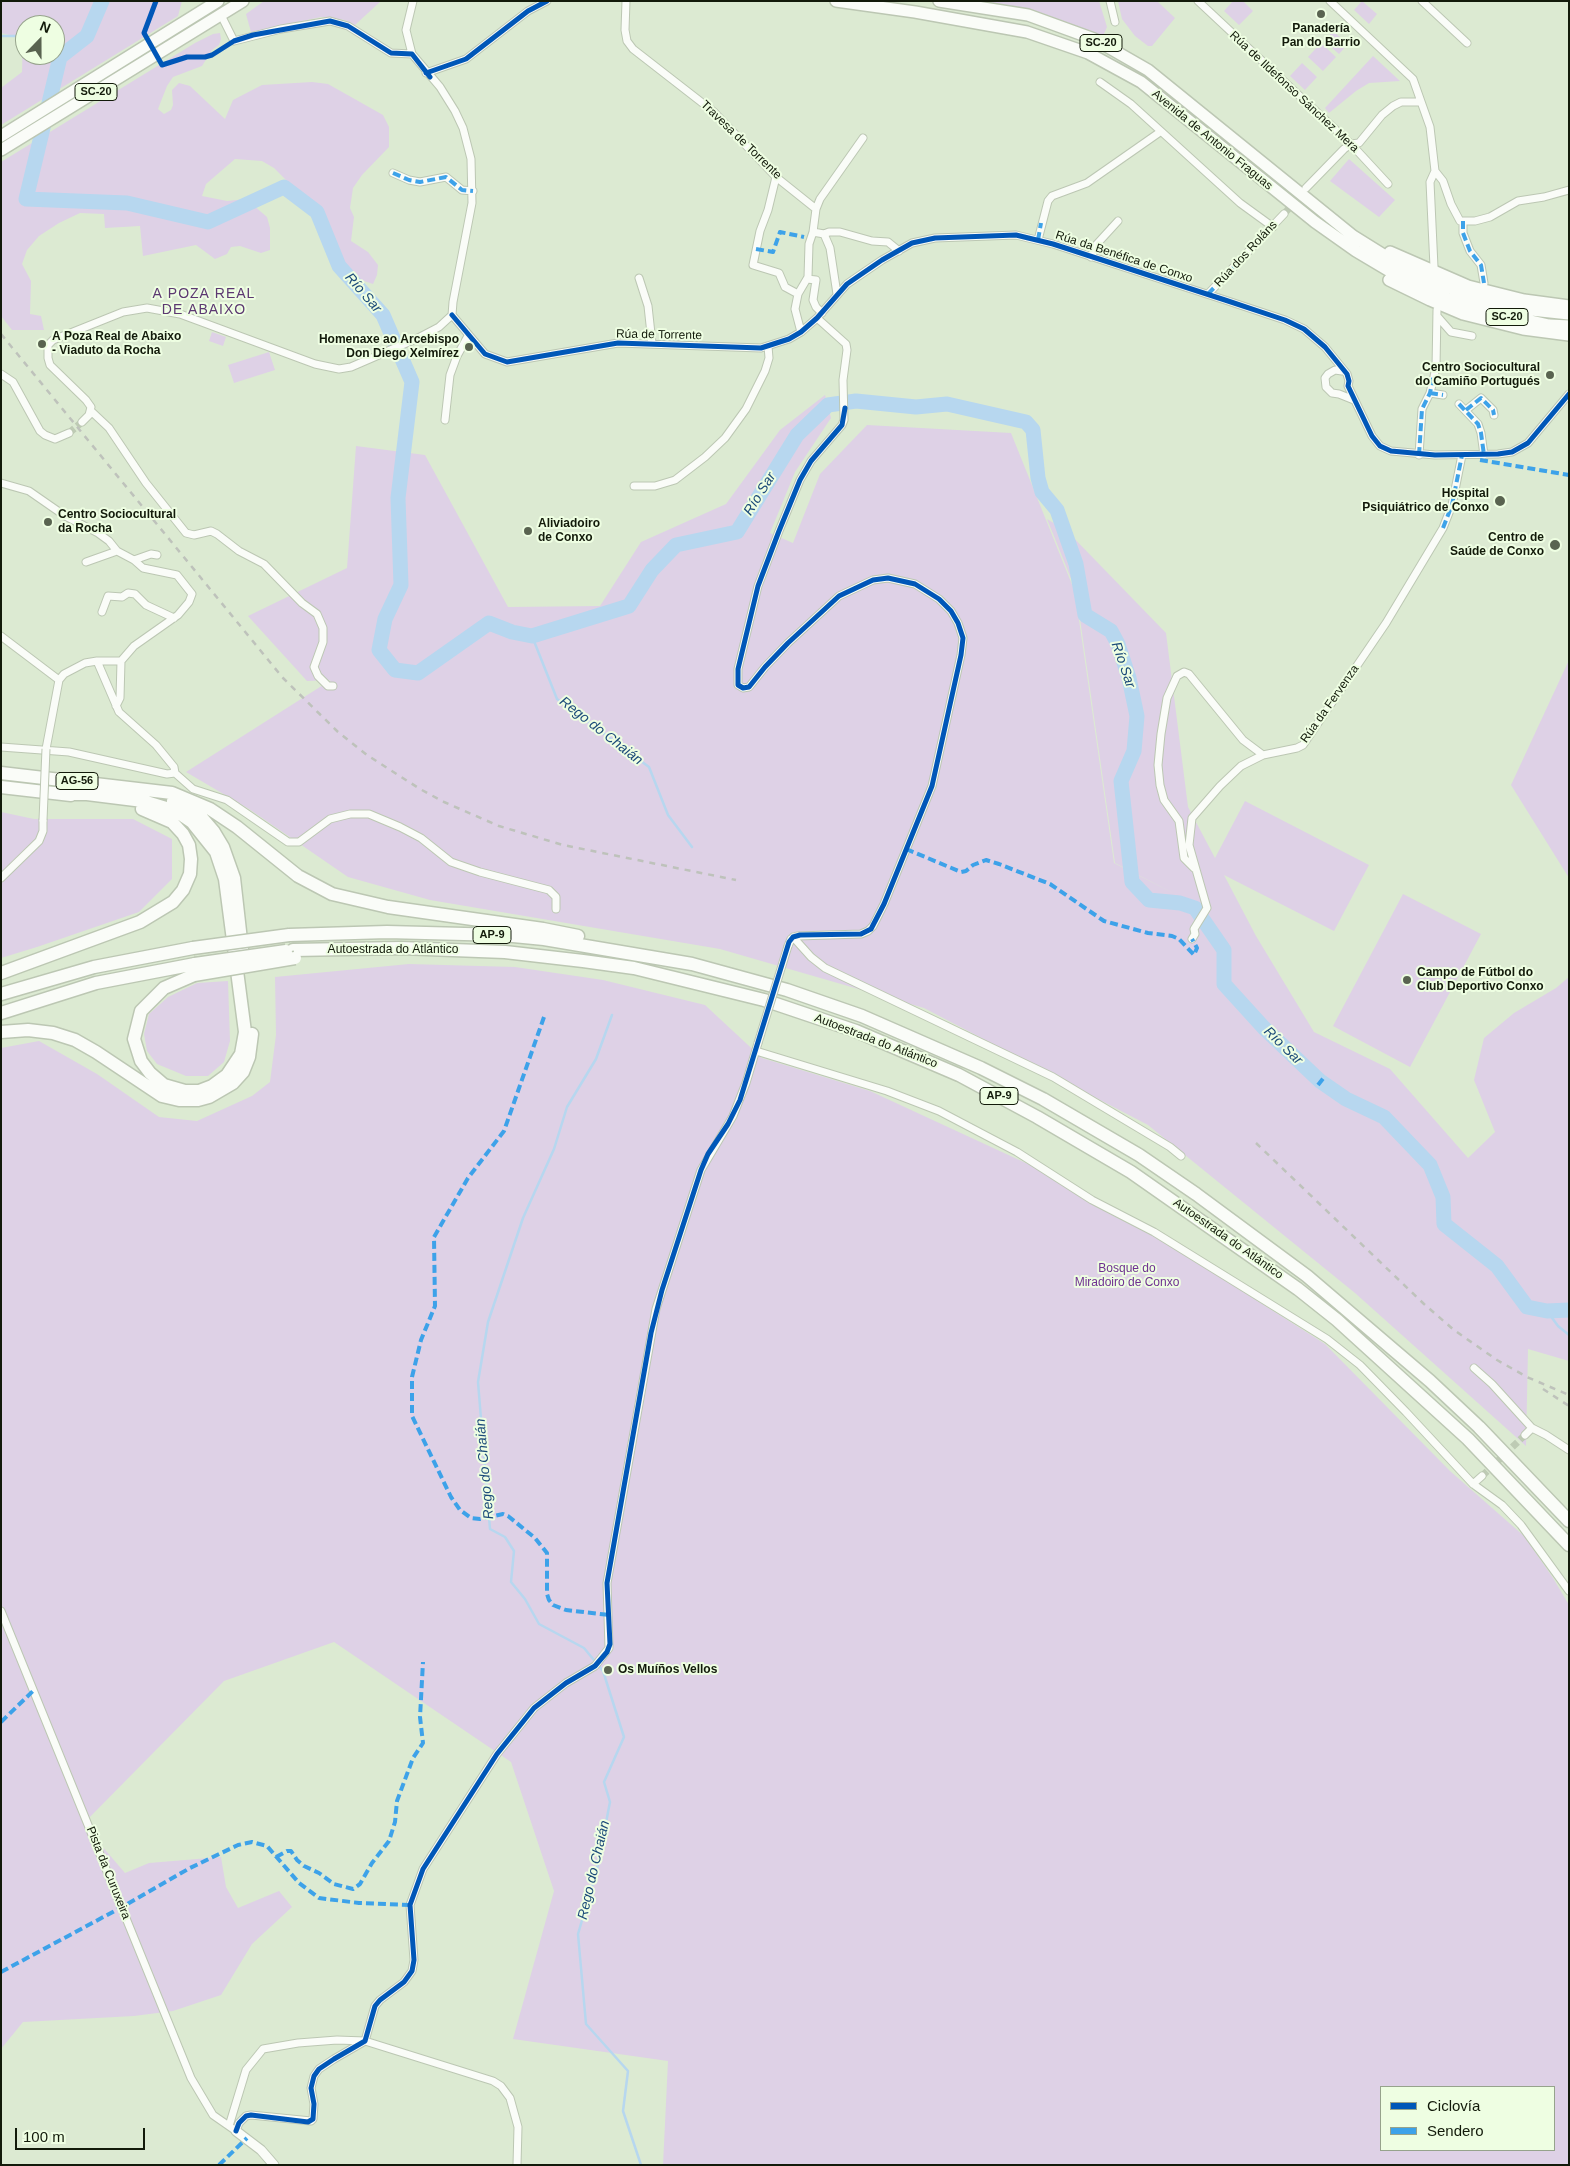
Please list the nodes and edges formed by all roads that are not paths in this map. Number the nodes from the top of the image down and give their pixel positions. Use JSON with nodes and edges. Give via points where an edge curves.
{"nodes":[{"id":1,"x":213,"y":1,"type":"edge"},
{"id":2,"x":218,"y":1,"type":"edge"},
{"id":3,"x":243,"y":1,"type":"edge"},
{"id":4,"x":413,"y":1,"type":"edge"},
{"id":5,"x":547,"y":1,"type":"edge"},
{"id":6,"x":626,"y":1,"type":"edge"},
{"id":7,"x":836,"y":1,"type":"edge"},
{"id":8,"x":939,"y":1,"type":"edge"},
{"id":9,"x":1110,"y":1,"type":"edge"},
{"id":10,"x":1198,"y":1,"type":"edge"},
{"id":11,"x":1330,"y":1,"type":"edge"},
{"id":12,"x":1422,"y":1,"type":"edge"},
{"id":13,"x":203,"y":11,"type":"junction"},
{"id":14,"x":221,"y":15,"type":"junction"},
{"id":15,"x":1116,"y":22,"type":"dead end"},
{"id":16,"x":1467,"y":43,"type":"dead end"},
{"id":17,"x":412,"y":54,"type":"junction"},
{"id":18,"x":426,"y":73,"type":"junction"},
{"id":19,"x":1100,"y":82,"type":"dead end"},
{"id":20,"x":1420,"y":102,"type":"junction"},
{"id":21,"x":1160,"y":132,"type":"junction"},
{"id":22,"x":1,"y":136,"type":"edge"},
{"id":23,"x":862,"y":138,"type":"dead end"},
{"id":24,"x":1351,"y":144,"type":"junction"},
{"id":25,"x":1,"y":150,"type":"edge"},
{"id":26,"x":1435,"y":171,"type":"junction"},
{"id":27,"x":393,"y":173,"type":"dead end"},
{"id":28,"x":776,"y":177,"type":"junction"},
{"id":29,"x":1388,"y":184,"type":"dead end"},
{"id":30,"x":1306,"y":188,"type":"tunnel mouth"},
{"id":31,"x":1569,"y":190,"type":"edge"},
{"id":32,"x":472,"y":192,"type":"junction"},
{"id":33,"x":816,"y":209,"type":"junction"},
{"id":34,"x":1284,"y":214,"type":"tunnel mouth"},
{"id":35,"x":1306,"y":215,"type":"junction"},
{"id":36,"x":1118,"y":221,"type":"dead end"},
{"id":37,"x":1463,"y":221,"type":"junction"},
{"id":38,"x":1273,"y":227,"type":"junction"},
{"id":39,"x":813,"y":232,"type":"junction"},
{"id":40,"x":824,"y":234,"type":"junction"},
{"id":41,"x":1038,"y":240,"type":"junction"},
{"id":42,"x":1371,"y":247,"type":"junction"},
{"id":43,"x":898,"y":250,"type":"junction"},
{"id":44,"x":1091,"y":257,"type":"junction"},
{"id":45,"x":1434,"y":267,"type":"dead end"},
{"id":46,"x":639,"y":278,"type":"dead end"},
{"id":47,"x":807,"y":279,"type":"junction"},
{"id":48,"x":1484,"y":283,"type":"dead end"},
{"id":49,"x":798,"y":294,"type":"junction"},
{"id":50,"x":836,"y":294,"type":"junction"},
{"id":51,"x":1208,"y":294,"type":"junction"},
{"id":52,"x":1569,"y":306,"type":"edge"},
{"id":53,"x":1569,"y":314,"type":"edge"},
{"id":54,"x":452,"y":315,"type":"junction"},
{"id":55,"x":820,"y":315,"type":"junction"},
{"id":56,"x":1569,"y":326,"type":"edge"},
{"id":57,"x":801,"y":332,"type":"junction"},
{"id":58,"x":1569,"y":335,"type":"edge"},
{"id":59,"x":468,"y":336,"type":"junction"},
{"id":60,"x":1472,"y":336,"type":"dead end"},
{"id":61,"x":652,"y":343,"type":"junction"},
{"id":62,"x":768,"y":346,"type":"junction"},
{"id":63,"x":1331,"y":354,"type":"junction"},
{"id":64,"x":1332,"y":371,"type":"junction"},
{"id":65,"x":1342,"y":371,"type":"junction"},
{"id":66,"x":1,"y":374,"type":"edge"},
{"id":67,"x":1348,"y":386,"type":"junction"},
{"id":68,"x":1339,"y":394,"type":"junction"},
{"id":69,"x":1430,"y":394,"type":"junction"},
{"id":70,"x":1569,"y":394,"type":"edge"},
{"id":71,"x":1443,"y":395,"type":"dead end"},
{"id":72,"x":1354,"y":400,"type":"junction"},
{"id":73,"x":1459,"y":404,"type":"dead end"},
{"id":74,"x":1466,"y":410,"type":"junction"},
{"id":75,"x":92,"y":411,"type":"junction"},
{"id":76,"x":1494,"y":414,"type":"dead end"},
{"id":77,"x":445,"y":420,"type":"dead end"},
{"id":78,"x":82,"y":422,"type":"tunnel mouth"},
{"id":79,"x":69,"y":433,"type":"tunnel mouth"},
{"id":80,"x":1419,"y":455,"type":"junction"},
{"id":81,"x":1462,"y":455,"type":"junction"},
{"id":82,"x":1484,"y":455,"type":"junction"},
{"id":83,"x":1,"y":483,"type":"edge"},
{"id":84,"x":634,"y":486,"type":"dead end"},
{"id":85,"x":117,"y":551,"type":"junction"},
{"id":86,"x":157,"y":555,"type":"dead end"},
{"id":87,"x":134,"y":560,"type":"junction"},
{"id":88,"x":86,"y":562,"type":"dead end"},
{"id":89,"x":102,"y":612,"type":"dead end"},
{"id":90,"x":174,"y":618,"type":"junction"},
{"id":91,"x":1,"y":636,"type":"edge"},
{"id":92,"x":97,"y":661,"type":"junction"},
{"id":93,"x":121,"y":661,"type":"junction"},
{"id":94,"x":59,"y":680,"type":"junction"},
{"id":95,"x":333,"y":686,"type":"dead end"},
{"id":96,"x":116,"y":706,"type":"junction"},
{"id":97,"x":1,"y":747,"type":"edge"},
{"id":98,"x":46,"y":749,"type":"junction"},
{"id":99,"x":1263,"y":755,"type":"junction"},
{"id":100,"x":1,"y":773,"type":"edge"},
{"id":101,"x":175,"y":773,"type":"junction"},
{"id":102,"x":1,"y":787,"type":"edge"},
{"id":103,"x":152,"y":791,"type":"junction"},
{"id":104,"x":63,"y":794,"type":"junction"},
{"id":105,"x":1194,"y":868,"type":"junction"},
{"id":106,"x":1,"y":878,"type":"edge"},
{"id":107,"x":556,"y":909,"type":"dead end"},
{"id":108,"x":793,"y":937,"type":"junction"},
{"id":109,"x":1192,"y":939,"type":"dead end"},
{"id":110,"x":692,"y":964,"type":"junction"},
{"id":111,"x":194,"y":970,"type":"junction"},
{"id":112,"x":1,"y":972,"type":"edge"},
{"id":113,"x":1,"y":994,"type":"edge"},
{"id":114,"x":1,"y":1012,"type":"edge"},
{"id":115,"x":1,"y":1032,"type":"edge"},
{"id":116,"x":756,"y":1051,"type":"junction"},
{"id":117,"x":1181,"y":1156,"type":"dead end"},
{"id":118,"x":1474,"y":1368,"type":"dead end"},
{"id":119,"x":1532,"y":1428,"type":"junction"},
{"id":120,"x":1524,"y":1435,"type":"tunnel mouth"},
{"id":121,"x":1569,"y":1450,"type":"edge"},
{"id":122,"x":1482,"y":1476,"type":"tunnel mouth"},
{"id":123,"x":1473,"y":1484,"type":"junction"},
{"id":124,"x":1569,"y":1521,"type":"edge"},
{"id":125,"x":1569,"y":1545,"type":"edge"},
{"id":126,"x":1569,"y":1591,"type":"edge"},
{"id":127,"x":1,"y":1611,"type":"edge"},
{"id":128,"x":364,"y":2041,"type":"junction"},
{"id":129,"x":233,"y":2128,"type":"junction"},
{"id":130,"x":274,"y":2165,"type":"edge"},
{"id":131,"x":517,"y":2165,"type":"edge"}],
"edges":[{"from":1,"to":13,"type":"highway"},
{"from":2,"to":13,"type":"highway","number":"SC-20"},
{"from":3,"to":14,"type":"highway","number":"SC-20"},
{"from":4,"to":17,"type":"street","via":[[406,30]]},
{"from":5,"to":18,"type":"street","via":[[528,11],[468,58]]},
{"from":6,"to":28,"type":"street","name":"Travesa de Torrente","via":[[625,30],[632,49],[714,112]]},
{"from":7,"to":35,"type":"highway","name":"Avenida de Antonio Fraguas","number":"SC-20","via":[[1027,32],[1088,52],[1141,82]]},
{"from":8,"to":42,"type":"highway","name":"Avenida de Antonio Fraguas","number":"SC-20","via":[[1028,15],[1094,39],[1123,54],[1181,94],[1321,211]]},
{"from":9,"to":15,"type":"street"},
{"from":10,"to":24,"type":"street","name":"Rúa de Ildefonso Sánchez Mera"},
{"from":11,"to":20,"type":"street","via":[[1413,79]]},
{"from":12,"to":16,"type":"street"},
{"from":13,"to":22,"type":"highway","number":"SC-20"},
{"from":14,"to":17,"type":"street","via":[[234,41],[330,21],[348,26],[391,53]]},
{"from":14,"to":25,"type":"highway","number":"SC-20"},
{"from":17,"to":18,"type":"street"},
{"from":18,"to":32,"type":"street","via":[[447,97],[463,128],[471,160]]},
{"from":19,"to":21,"type":"street","via":[[1131,104]]},
{"from":20,"to":24,"type":"street","via":[[1401,102],[1393,106],[1359,143]]},
{"from":20,"to":26,"type":"street","via":[[1430,127]]},
{"from":21,"to":38,"type":"street","via":[[1240,203]]},
{"from":21,"to":41,"type":"street","via":[[1086,183],[1052,196]]},
{"from":23,"to":33,"type":"street"},
{"from":24,"to":29,"type":"street","name":"Rúa de Ildefonso Sánchez Mera"},
{"from":24,"to":30,"type":"street"},
{"from":26,"to":37,"type":"street","via":[[1443,181],[1458,218]]},
{"from":26,"to":45,"type":"street","via":[[1430,182]]},
{"from":27,"to":32,"type":"street","via":[[420,182],[446,178],[462,190]]},
{"from":28,"to":33,"type":"street","name":"Travesa de Torrente"},
{"from":28,"to":49,"type":"street","via":[[753,265],[779,273],[785,287]]},
{"from":31,"to":37,"type":"street","via":[[1518,201],[1490,216]]},
{"from":32,"to":54,"type":"street"},
{"from":33,"to":39,"type":"street"},
{"from":34,"to":38,"type":"street","name":"Rúa dos Roláns"},
{"from":35,"to":56,"type":"highway","name":"Avenida de Antonio Fraguas","number":"SC-20","via":[[1356,252],[1448,299],[1514,318]]},
{"from":35,"to":58,"type":"highway","via":[[1323,236],[1345,252],[1430,300],[1502,325]]},
{"from":36,"to":44,"type":"street","name":"Rúa da Benéfica de Conxo","via":[[1096,245]]},
{"from":37,"to":48,"type":"street","via":[[1463,233],[1470,251],[1481,265]]},
{"from":38,"to":51,"type":"street","name":"Rúa dos Roláns"},
{"from":39,"to":40,"type":"street"},
{"from":39,"to":47,"type":"street"},
{"from":40,"to":43,"type":"street","via":[[840,232],[888,242]]},
{"from":40,"to":50,"type":"street","via":[[830,248]]},
{"from":41,"to":43,"type":"street","name":"Rúa da Benéfica de Conxo","via":[[1016,235],[935,238]]},
{"from":41,"to":44,"type":"street","name":"Rúa da Benéfica de Conxo"},
{"from":42,"to":52,"type":"highway","via":[[1393,253],[1468,286],[1524,300]]},
{"from":42,"to":53,"type":"highway","name":"Avenida de Antonio Fraguas","number":"SC-20","via":[[1406,268],[1462,293],[1522,309]]},
{"from":43,"to":50,"type":"street","name":"Rúa de Torrente"},
{"from":44,"to":51,"type":"street","name":"Rúa da Benéfica de Conxo"},
{"from":46,"to":61,"type":"street","name":"Rúa de Torrente","via":[[648,306]]},
{"from":47,"to":49,"type":"street"},
{"from":47,"to":55,"type":"street","via":[[816,280],[813,300]]},
{"from":49,"to":57,"type":"street","via":[[795,309]]},
{"from":50,"to":55,"type":"street","name":"Rúa de Torrente"},
{"from":51,"to":63,"type":"street","name":"Rúa da Benéfica de Conxo","via":[[1296,325]]},
{"from":54,"to":59,"type":"street","name":"Rúa de Torrente"},
{"from":54,"to":75,"type":"street","via":[[439,328],[418,338],[351,366],[330,368],[180,314],[147,308],[129,310],[53,340],[48,345],[50,365],[86,400]]},
{"from":55,"to":57,"type":"street","name":"Rúa de Torrente"},
{"from":55,"to":108,"type":"street","via":[[846,344],[842,425],[811,461],[800,480],[758,586],[738,669],[740,686],[749,687],[788,643],[839,596],[874,580],[888,578],[915,584],[939,599],[958,623],[963,638],[932,786],[873,926],[860,934]]},
{"from":57,"to":62,"type":"street","name":"Rúa de Torrente"},
{"from":59,"to":61,"type":"street","name":"Rúa de Torrente","via":[[485,354],[507,362],[607,344]]},
{"from":59,"to":77,"type":"street","via":[[450,375]]},
{"from":60,"to":69,"type":"street","via":[[1452,332],[1437,313],[1436,368]]},
{"from":61,"to":62,"type":"street","name":"Rúa de Torrente","via":[[744,348]]},
{"from":62,"to":84,"type":"street","via":[[765,372],[746,409],[725,438],[674,480],[655,486]]},
{"from":63,"to":64,"type":"street"},
{"from":63,"to":65,"type":"street","name":"Rúa da Benéfica de Conxo"},
{"from":64,"to":65,"type":"street"},
{"from":64,"to":68,"type":"street","via":[[1326,376],[1325,385],[1329,392]]},
{"from":65,"to":67,"type":"street","name":"Rúa da Benéfica de Conxo","via":[[1349,378]]},
{"from":66,"to":79,"type":"street","via":[[12,382],[40,431],[55,439]]},
{"from":67,"to":68,"type":"street"},
{"from":67,"to":72,"type":"street","name":"Rúa da Benéfica de Conxo"},
{"from":68,"to":72,"type":"street"},
{"from":69,"to":71,"type":"street"},
{"from":69,"to":80,"type":"street","via":[[1422,409]]},
{"from":70,"to":82,"type":"street","name":"Rúa da Benéfica de Conxo","via":[[1520,448]]},
{"from":72,"to":80,"type":"street","name":"Rúa da Benéfica de Conxo","via":[[1380,446]]},
{"from":73,"to":74,"type":"street"},
{"from":74,"to":76,"type":"street","via":[[1481,398]]},
{"from":74,"to":82,"type":"street","via":[[1478,424]]},
{"from":75,"to":78,"type":"street"},
{"from":75,"to":95,"type":"street","via":[[109,428],[146,483],[186,533],[194,535],[211,531],[218,534],[239,551],[264,564],[302,603],[318,614],[323,642],[314,667],[328,686]]},
{"from":80,"to":81,"type":"street","name":"Rúa da Benéfica de Conxo"},
{"from":81,"to":82,"type":"street","name":"Rúa da Benéfica de Conxo"},
{"from":81,"to":99,"type":"street","name":"Rúa da Fervenza","via":[[1447,521],[1386,623],[1303,745]]},
{"from":83,"to":85,"type":"street","via":[[29,491],[65,516],[98,533]]},
{"from":85,"to":87,"type":"street"},
{"from":85,"to":88,"type":"street"},
{"from":86,"to":87,"type":"street"},
{"from":87,"to":90,"type":"street","via":[[143,568],[176,575],[192,594]]},
{"from":89,"to":90,"type":"street","via":[[108,596],[122,597],[128,593]]},
{"from":90,"to":93,"type":"street","via":[[134,646]]},
{"from":91,"to":94,"type":"street"},
{"from":92,"to":93,"type":"street"},
{"from":92,"to":94,"type":"street","via":[[70,670]]},
{"from":92,"to":96,"type":"street"},
{"from":93,"to":96,"type":"street","via":[[120,698]]},
{"from":94,"to":98,"type":"street"},
{"from":96,"to":101,"type":"street","via":[[156,745],[174,767]]},
{"from":97,"to":98,"type":"street"},
{"from":98,"to":101,"type":"street"},
{"from":98,"to":106,"type":"street","bridge":true,"via":[[43,831],[38,841]]},
{"from":99,"to":105,"type":"street","name":"Rúa da Fervenza","via":[[1241,766],[1192,818],[1189,845]]},
{"from":99,"to":105,"type":"street","via":[[1243,740],[1189,674],[1177,676],[1167,698],[1158,765],[1164,800],[1179,821],[1184,858]]},
{"from":100,"to":103,"type":"highway","number":"AG-56"},
{"from":101,"to":107,"type":"street","via":[[193,789],[227,800],[288,842],[299,842],[330,819],[369,814],[421,838],[451,862],[550,890],[556,897]]},
{"from":102,"to":104,"type":"highway","number":"AG-56"},
{"from":103,"to":110,"type":"highway","via":[[172,794],[210,809],[298,876],[332,894],[388,908],[544,929],[664,953]]},
{"from":103,"to":115,"type":"highway","via":[[202,818],[224,847],[234,878],[252,1034],[250,1057],[243,1072],[224,1090],[209,1097],[180,1100],[162,1096],[74,1040],[28,1030]]},
{"from":104,"to":111,"type":"highway","via":[[143,801],[176,811],[192,822],[216,852],[225,879],[245,1032],[241,1054],[227,1075],[198,1091],[164,1085],[150,1074],[141,1061],[134,1039],[141,1011],[164,988]]},
{"from":104,"to":112,"type":"highway","via":[[126,804],[172,822],[189,845],[190,874],[173,902],[140,922]]},
{"from":105,"to":109,"type":"street","name":"Rúa da Fervenza","via":[[1207,908],[1194,929]]},
{"from":108,"to":116,"type":"street","bridge":true},
{"from":108,"to":117,"type":"street","via":[[825,968],[1053,1077]]},
{"from":110,"to":113,"type":"highway","name":"Autoestrada do Atlántico","number":"AP-9","bridge":true,"via":[[503,935],[387,932],[289,935],[193,948],[94,967]]},
{"from":110,"to":124,"type":"highway","name":"Autoestrada do Atlántico","number":"AP-9","via":[[787,990],[862,1016],[1043,1099],[1139,1155],[1307,1276],[1347,1309],[1480,1427]]},
{"from":111,"to":114,"type":"highway","name":"Autoestrada do Atlántico","number":"AP-9","via":[[96,983]]},
{"from":111,"to":125,"type":"highway","name":"Autoestrada do Atlántico","number":"AP-9","bridge":true,"via":[[294,954],[402,948],[505,952],[634,968],[764,1000],[856,1031],[959,1075],[1037,1117],[1131,1172],[1298,1289],[1337,1320],[1468,1439]]},
{"from":116,"to":123,"type":"street","via":[[859,1082],[939,1111],[1017,1152],[1092,1200],[1154,1232],[1345,1352]]},
{"from":116,"to":128,"type":"street","via":[[733,1116],[701,1170],[656,1309],[607,1583],[610,1644],[595,1666],[534,1708],[497,1754],[424,1869],[410,1905],[412,1971],[375,2006]]},
{"from":118,"to":119,"type":"street"},
{"from":119,"to":120,"type":"street"},
{"from":119,"to":121,"type":"street"},
{"from":122,"to":123,"type":"street"},
{"from":123,"to":126,"type":"street","via":[[1502,1505],[1521,1525]]},
{"from":127,"to":129,"type":"street","name":"Pista da Curuxeira","via":[[191,2078],[213,2115]]},
{"from":128,"to":129,"type":"street","via":[[317,2042],[263,2049],[246,2070]]},
{"from":128,"to":129,"type":"street","via":[[319,2069],[314,2076],[311,2121],[251,2115]]},
{"from":128,"to":131,"type":"street","via":[[501,2086],[510,2098],[518,2126]]},
{"from":129,"to":130,"type":"street"}]}
